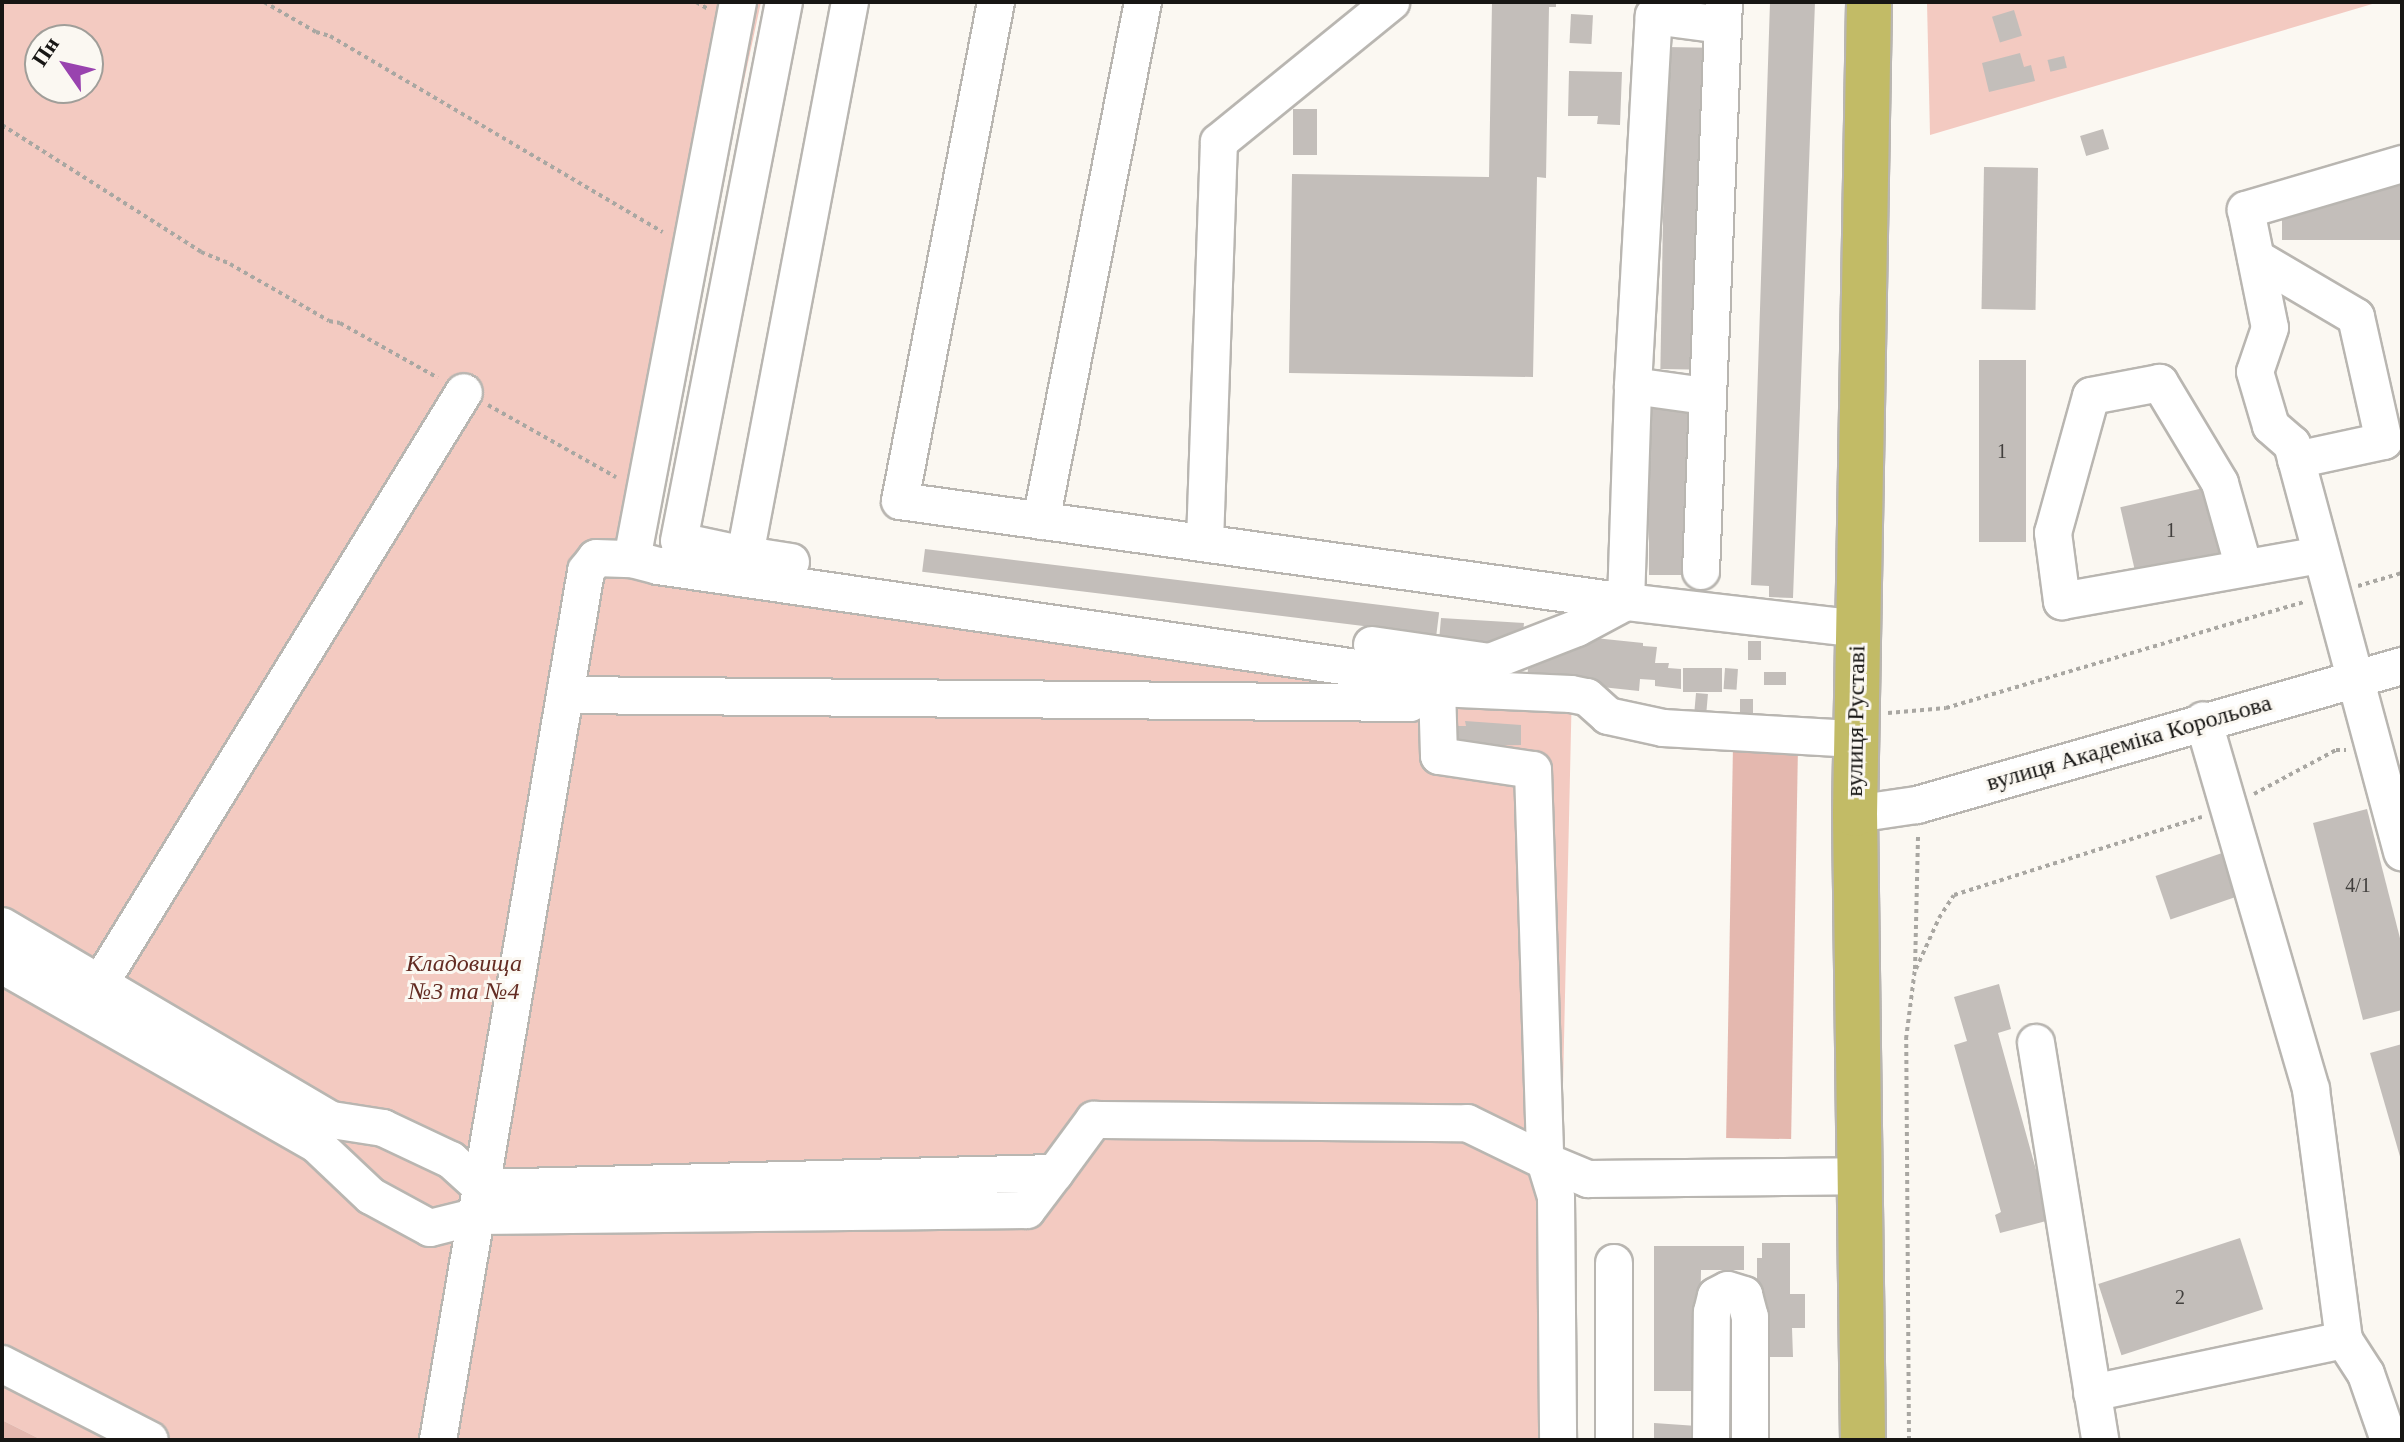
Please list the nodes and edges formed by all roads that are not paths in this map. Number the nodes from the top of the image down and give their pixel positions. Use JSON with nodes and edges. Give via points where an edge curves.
{"nodes":[{"id":1,"x":738,"y":2,"type":"edge"},
{"id":2,"x":784,"y":2,"type":"edge"},
{"id":3,"x":850,"y":2,"type":"edge"},
{"id":4,"x":996,"y":2,"type":"edge"},
{"id":5,"x":1143,"y":2,"type":"edge"},
{"id":6,"x":1391,"y":2,"type":"edge"},
{"id":7,"x":1869,"y":2,"type":"edge"},
{"id":8,"x":1723,"y":14,"type":"edge"},
{"id":9,"x":2402,"y":164,"type":"edge"},
{"id":10,"x":2256,"y":258,"type":"junction"},
{"id":11,"x":1633,"y":386,"type":"junction"},
{"id":12,"x":464,"y":392,"type":"road end"},
{"id":13,"x":1705,"y":396,"type":"junction"},
{"id":14,"x":2296,"y":460,"type":"junction"},
{"id":15,"x":1041,"y":521,"type":"junction"},
{"id":16,"x":1205,"y":542,"type":"junction"},
{"id":17,"x":745,"y":555,"type":"junction"},
{"id":18,"x":2321,"y":555,"type":"junction"},
{"id":19,"x":632,"y":559,"type":"junction"},
{"id":20,"x":2244,"y":568,"type":"junction"},
{"id":21,"x":1701,"y":571,"type":"dead end"},
{"id":22,"x":1626,"y":602,"type":"junction"},
{"id":23,"x":1858,"y":629,"type":"junction"},
{"id":24,"x":2402,"y":666,"type":"edge"},
{"id":25,"x":2353,"y":680,"type":"junction"},
{"id":26,"x":1437,"y":688,"type":"junction"},
{"id":27,"x":565,"y":695,"type":"junction"},
{"id":28,"x":2203,"y":720,"type":"junction"},
{"id":29,"x":1870,"y":727,"type":"junction"},
{"id":30,"x":1855,"y":814,"type":"junction"},
{"id":31,"x":2402,"y":852,"type":"edge"},
{"id":32,"x":2,"y":926,"type":"edge"},
{"id":33,"x":2,"y":965,"type":"edge"},
{"id":34,"x":92,"y":997,"type":"junction"},
{"id":35,"x":2036,"y":1043,"type":"dead end"},
{"id":36,"x":1545,"y":1161,"type":"junction"},
{"id":37,"x":1857,"y":1176,"type":"junction"},
{"id":38,"x":480,"y":1202,"type":"junction"},
{"id":39,"x":1614,"y":1263,"type":"dead end"},
{"id":40,"x":2344,"y":1340,"type":"junction"},
{"id":41,"x":2,"y":1364,"type":"edge"},
{"id":42,"x":2092,"y":1393,"type":"junction"},
{"id":43,"x":128,"y":1435,"type":"edge"},
{"id":44,"x":438,"y":1440,"type":"edge"},
{"id":45,"x":1558,"y":1440,"type":"edge"},
{"id":46,"x":1614,"y":1440,"type":"edge"},
{"id":47,"x":1711,"y":1440,"type":"edge"},
{"id":48,"x":1750,"y":1440,"type":"edge"},
{"id":49,"x":1863,"y":1440,"type":"edge"},
{"id":50,"x":2100,"y":1440,"type":"edge"},
{"id":51,"x":2389,"y":1440,"type":"edge"}],
"edges":[{"from":1,"to":19,"type":"street"},
{"from":2,"to":17,"type":"street","via":[[679,541]]},
{"from":3,"to":17,"type":"street"},
{"from":4,"to":15,"type":"street","via":[[900,501]]},
{"from":5,"to":15,"type":"street"},
{"from":6,"to":16,"type":"street","via":[[1219,142]]},
{"from":7,"to":23,"type":"main road","name":"вулиця Руставі"},
{"from":8,"to":11,"type":"street","via":[[1654,16]]},
{"from":8,"to":13,"type":"street"},
{"from":9,"to":10,"type":"street","via":[[2246,210]]},
{"from":10,"to":14,"type":"street","via":[[2270,328],[2255,372],[2271,426],[2292,444]]},
{"from":10,"to":14,"type":"street","via":[[2356,317],[2384,441]]},
{"from":11,"to":13,"type":"street"},
{"from":11,"to":22,"type":"street"},
{"from":12,"to":34,"type":"street"},
{"from":13,"to":21,"type":"street"},
{"from":14,"to":18,"type":"street"},
{"from":15,"to":16,"type":"street"},
{"from":16,"to":22,"type":"street"},
{"from":17,"to":22,"type":"street","via":[[1490,662],[1577,628]]},
{"from":18,"to":20,"type":"street"},
{"from":18,"to":25,"type":"street"},
{"from":19,"to":26,"type":"street","via":[[1411,676]]},
{"from":19,"to":27,"type":"street","via":[[606,556],[590,563]]},
{"from":20,"to":20,"type":"street","via":[[2062,601],[2053,533],[2091,396],[2160,383],[2220,483]]},
{"from":22,"to":23,"type":"street"},
{"from":23,"to":29,"type":"main road","name":"вулиця Руставі"},
{"from":24,"to":25,"type":"street","name":"вулиця Академіка Корольова"},
{"from":25,"to":28,"type":"street","name":"вулиця Академіка Корольова"},
{"from":25,"to":31,"type":"street"},
{"from":26,"to":27,"type":"street","via":[[1410,703]]},
{"from":26,"to":29,"type":"street","via":[[1571,694],[1587,697],[1608,716],[1663,728]]},
{"from":26,"to":36,"type":"street","via":[[1439,756],[1533,770]]},
{"from":27,"to":38,"type":"street"},
{"from":28,"to":30,"type":"street","name":"вулиця Академіка Корольова","via":[[1917,805]]},
{"from":28,"to":40,"type":"street","via":[[2311,1089]]},
{"from":29,"to":30,"type":"main road","name":"вулиця Руставі"},
{"from":30,"to":37,"type":"main road","name":"вулиця Руставі"},
{"from":32,"to":34,"type":"street"},
{"from":33,"to":34,"type":"street"},
{"from":34,"to":38,"type":"street","via":[[332,1120],[383,1128],[451,1160]]},
{"from":34,"to":38,"type":"street","via":[[317,1145],[371,1196],[430,1228]]},
{"from":35,"to":42,"type":"street"},
{"from":36,"to":37,"type":"street","via":[[1588,1179]]},
{"from":36,"to":38,"type":"street","via":[[1467,1123],[1094,1120],[1055,1173]]},
{"from":36,"to":45,"type":"street","via":[[1556,1197]]},
{"from":37,"to":49,"type":"main road","name":"вулиця Руставі"},
{"from":38,"to":44,"type":"street"},
{"from":39,"to":46,"type":"street"},
{"from":40,"to":42,"type":"street"},
{"from":40,"to":51,"type":"street","via":[[2366,1374]]},
{"from":41,"to":43,"type":"street"},
{"from":42,"to":50,"type":"street"},
{"from":47,"to":48,"type":"street","via":[[1712,1312],[1716,1296],[1728,1290],[1744,1295],[1750,1317]]}]}
